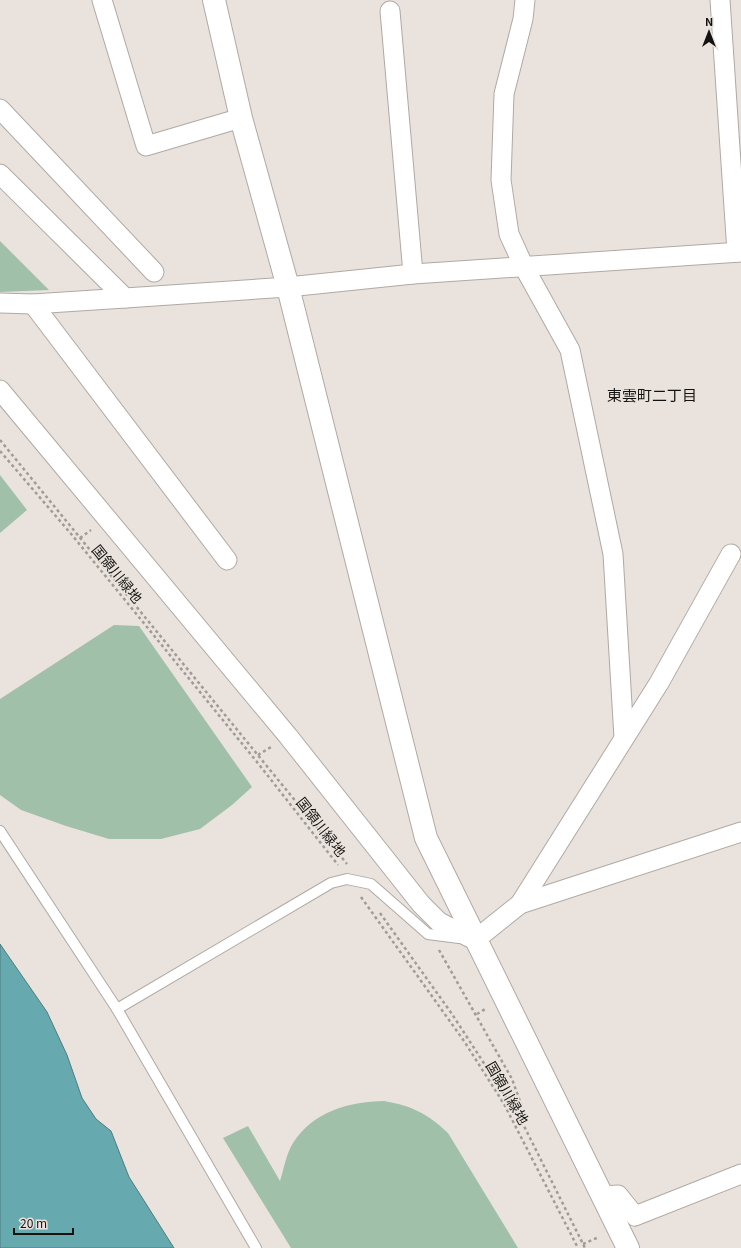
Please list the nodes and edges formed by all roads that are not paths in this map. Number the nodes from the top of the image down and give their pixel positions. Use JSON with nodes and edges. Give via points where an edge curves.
{"nodes":[{"id":1,"x":102,"y":0,"type":"edge"},
{"id":2,"x":214,"y":0,"type":"edge"},
{"id":3,"x":525,"y":0,"type":"edge"},
{"id":4,"x":720,"y":0,"type":"edge"},
{"id":5,"x":390,"y":10,"type":"dead end"},
{"id":6,"x":0,"y":109,"type":"edge"},
{"id":7,"x":241,"y":118,"type":"junction"},
{"id":8,"x":0,"y":174,"type":"edge"},
{"id":9,"x":739,"y":252,"type":"edge"},
{"id":10,"x":524,"y":267,"type":"junction"},
{"id":11,"x":154,"y":272,"type":"dead end"},
{"id":12,"x":413,"y":274,"type":"junction"},
{"id":13,"x":288,"y":288,"type":"junction"},
{"id":14,"x":125,"y":298,"type":"junction"},
{"id":15,"x":0,"y":303,"type":"edge"},
{"id":16,"x":32,"y":304,"type":"junction"},
{"id":17,"x":0,"y":390,"type":"edge"},
{"id":18,"x":731,"y":554,"type":"dead end"},
{"id":19,"x":227,"y":560,"type":"dead end"},
{"id":20,"x":624,"y":738,"type":"junction"},
{"id":21,"x":0,"y":831,"type":"edge"},
{"id":22,"x":741,"y":832,"type":"edge"},
{"id":23,"x":520,"y":904,"type":"junction"},
{"id":24,"x":475,"y":940,"type":"junction"},
{"id":25,"x":117,"y":1009,"type":"junction"},
{"id":26,"x":741,"y":1174,"type":"edge"},
{"id":27,"x":603,"y":1196,"type":"junction"},
{"id":28,"x":256,"y":1248,"type":"edge"},
{"id":29,"x":628,"y":1248,"type":"edge"}],
"edges":[{"from":1,"to":7,"type":"street","via":[[146,146]]},
{"from":2,"to":7,"type":"street"},
{"from":3,"to":10,"type":"street","via":[[523,19],[504,94],[502,180],[509,234]]},
{"from":4,"to":9,"type":"street"},
{"from":5,"to":12,"type":"street"},
{"from":6,"to":11,"type":"street"},
{"from":7,"to":13,"type":"street"},
{"from":8,"to":14,"type":"street"},
{"from":9,"to":10,"type":"street"},
{"from":10,"to":12,"type":"street"},
{"from":10,"to":20,"type":"street","via":[[570,350],[590,441],[613,554]]},
{"from":12,"to":13,"type":"street"},
{"from":13,"to":14,"type":"street"},
{"from":13,"to":24,"type":"street","via":[[426,838]]},
{"from":14,"to":16,"type":"street"},
{"from":15,"to":16,"type":"street"},
{"from":16,"to":19,"type":"street"},
{"from":17,"to":24,"type":"street","via":[[288,736],[421,904],[439,922]]},
{"from":18,"to":20,"type":"street","via":[[659,683]]},
{"from":20,"to":23,"type":"street"},
{"from":21,"to":25,"type":"lane"},
{"from":22,"to":23,"type":"street"},
{"from":23,"to":24,"type":"street"},
{"from":24,"to":25,"type":"lane","via":[[428,934],[371,884],[352,880],[331,883]]},
{"from":24,"to":27,"type":"street"},
{"from":25,"to":28,"type":"lane"},
{"from":26,"to":27,"type":"street","via":[[634,1216],[618,1195]]},
{"from":27,"to":29,"type":"street"}]}
